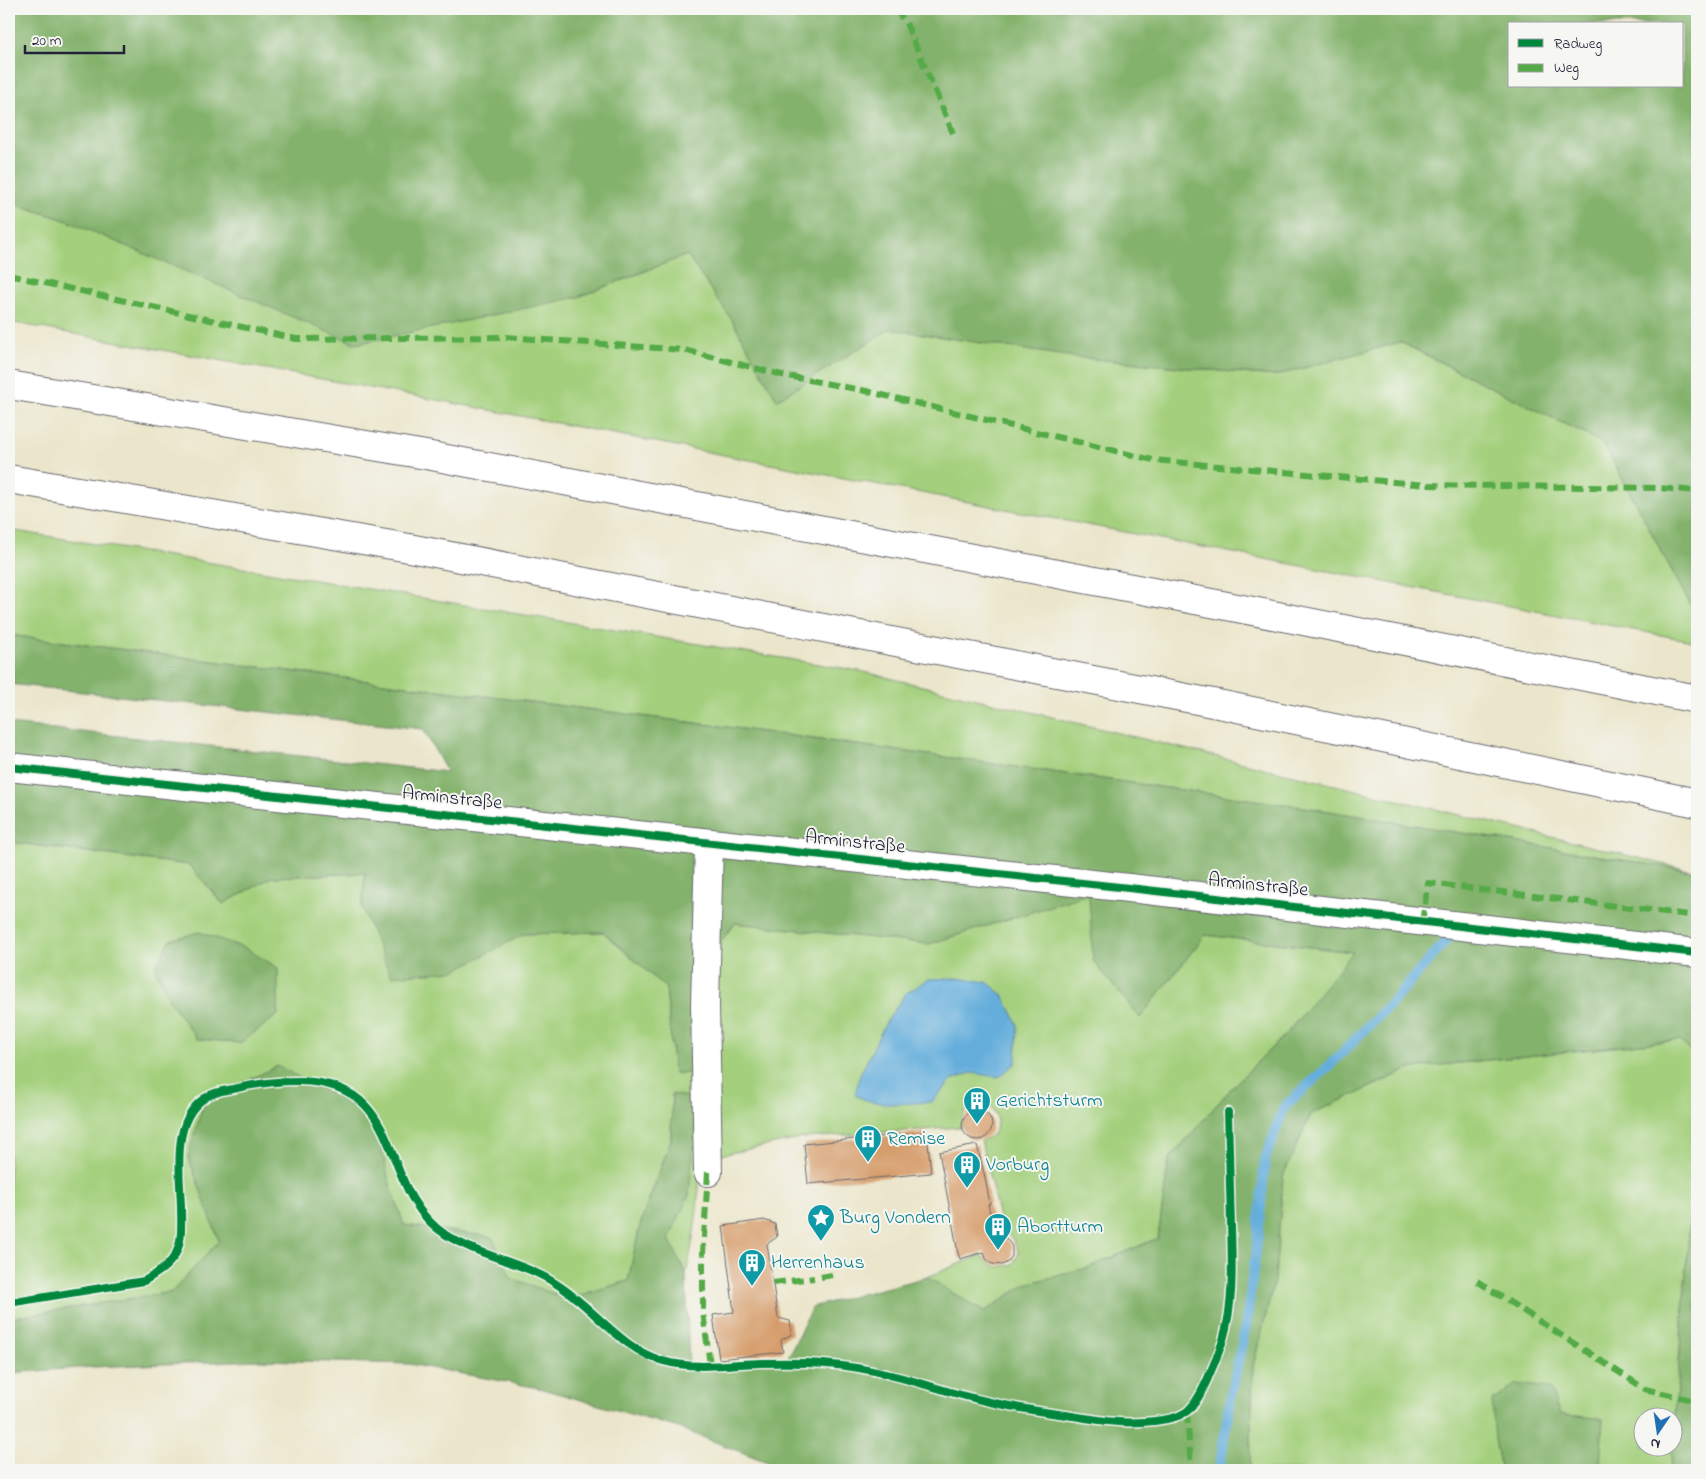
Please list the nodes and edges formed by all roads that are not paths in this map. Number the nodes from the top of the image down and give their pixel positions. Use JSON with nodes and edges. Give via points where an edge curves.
{"nodes":[{"id":1,"x":9,"y":385,"type":"edge"},
{"id":2,"x":9,"y":479,"type":"edge"},
{"id":3,"x":1697,"y":699,"type":"edge"},
{"id":4,"x":9,"y":767,"type":"edge"},
{"id":5,"x":1697,"y":803,"type":"edge"},
{"id":6,"x":709,"y":843,"type":"junction"},
{"id":7,"x":1697,"y":953,"type":"edge"},
{"id":8,"x":708,"y":1172,"type":"dead end"}],
"edges":[{"from":1,"to":3,"type":"main road","via":[[426,455],[1226,606]]},
{"from":2,"to":5,"type":"main road","via":[[409,548],[1223,705]]},
{"from":4,"to":6,"type":"main road","name":"Arminstraße"},
{"from":6,"to":7,"type":"main road","name":"Arminstraße"},
{"from":6,"to":8,"type":"main road","via":[[705,1004]]}]}
